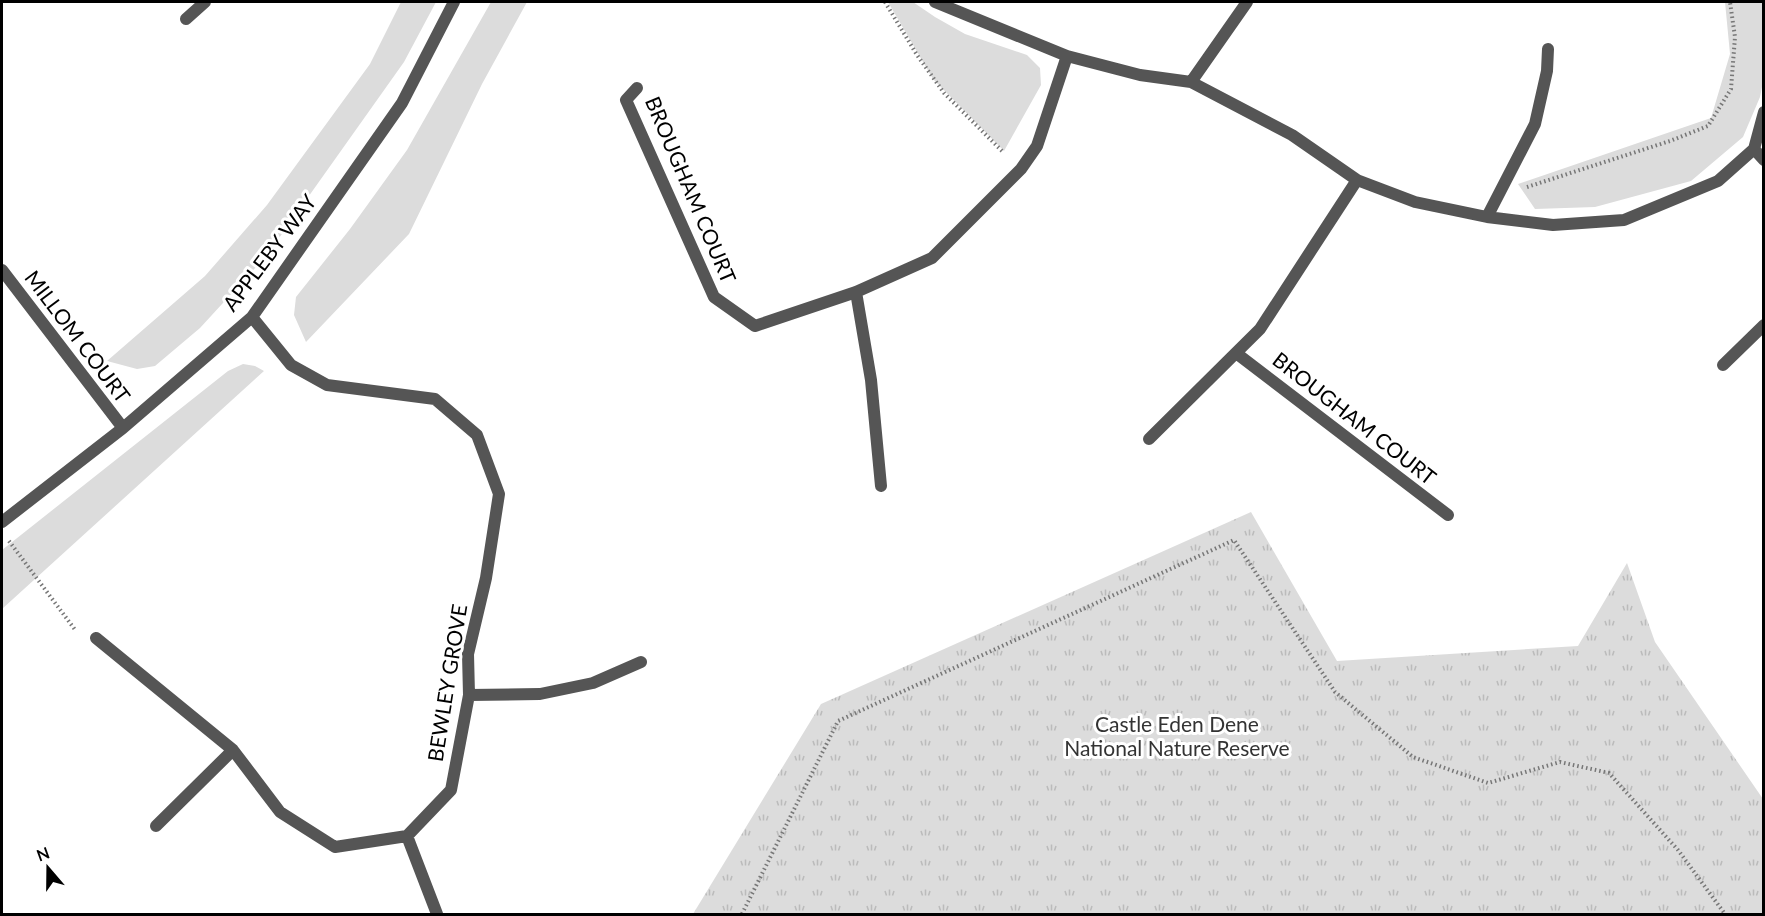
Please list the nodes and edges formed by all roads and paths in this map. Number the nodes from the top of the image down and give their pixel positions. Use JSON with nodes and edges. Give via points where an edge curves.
{"nodes":[{"id":1,"x":205,"y":2,"type":"edge"},
{"id":2,"x":454,"y":2,"type":"edge"},
{"id":3,"x":885,"y":2,"type":"edge"},
{"id":4,"x":935,"y":2,"type":"edge"},
{"id":5,"x":1247,"y":2,"type":"edge"},
{"id":6,"x":1730,"y":2,"type":"edge"},
{"id":7,"x":186,"y":19,"type":"dead end"},
{"id":8,"x":1548,"y":49,"type":"dead end"},
{"id":9,"x":1067,"y":56,"type":"junction"},
{"id":10,"x":1191,"y":82,"type":"junction"},
{"id":11,"x":637,"y":88,"type":"dead end"},
{"id":12,"x":1764,"y":112,"type":"edge"},
{"id":13,"x":1754,"y":149,"type":"junction"},
{"id":14,"x":1764,"y":160,"type":"edge"},
{"id":15,"x":1021,"y":169,"type":"junction"},
{"id":16,"x":1357,"y":180,"type":"junction"},
{"id":17,"x":1499,"y":192,"type":"junction"},
{"id":18,"x":1487,"y":217,"type":"junction"},
{"id":19,"x":2,"y":270,"type":"edge"},
{"id":20,"x":856,"y":292,"type":"junction"},
{"id":21,"x":252,"y":316,"type":"junction"},
{"id":22,"x":1764,"y":326,"type":"edge"},
{"id":23,"x":1236,"y":353,"type":"junction"},
{"id":24,"x":1723,"y":365,"type":"dead end"},
{"id":25,"x":123,"y":428,"type":"junction"},
{"id":26,"x":1149,"y":439,"type":"dead end"},
{"id":27,"x":881,"y":486,"type":"dead end"},
{"id":28,"x":1448,"y":515,"type":"dead end"},
{"id":29,"x":2,"y":522,"type":"edge"},
{"id":30,"x":9,"y":540,"type":"dead end"},
{"id":31,"x":96,"y":638,"type":"joint"},
{"id":32,"x":641,"y":662,"type":"dead end"},
{"id":33,"x":469,"y":695,"type":"junction"},
{"id":34,"x":233,"y":750,"type":"junction"},
{"id":35,"x":156,"y":826,"type":"dead end"},
{"id":36,"x":407,"y":836,"type":"junction"},
{"id":37,"x":437,"y":915,"type":"edge"},
{"id":38,"x":742,"y":915,"type":"edge"},
{"id":39,"x":1725,"y":915,"type":"edge"}],
"edges":[{"from":1,"to":7,"type":"street"},
{"from":2,"to":21,"type":"street","name":"APPLEBY WAY","via":[[402,103]]},
{"from":3,"to":15,"type":"path","via":[[944,93]]},
{"from":4,"to":9,"type":"street"},
{"from":5,"to":10,"type":"street"},
{"from":6,"to":17,"type":"path","via":[[1735,37],[1731,89],[1708,126],[1516,191]]},
{"from":8,"to":17,"type":"street","via":[[1535,124]]},
{"from":9,"to":10,"type":"street","via":[[1140,75]]},
{"from":9,"to":15,"type":"street","name":"BROUGHAM COURT","via":[[1037,146]]},
{"from":10,"to":16,"type":"street","via":[[1292,135]]},
{"from":11,"to":20,"type":"street","name":"BROUGHAM COURT","via":[[626,100],[714,297],[754,326]]},
{"from":12,"to":13,"type":"street"},
{"from":13,"to":14,"type":"street"},
{"from":13,"to":18,"type":"street","via":[[1718,181],[1624,220],[1553,225]]},
{"from":15,"to":20,"type":"street","name":"BROUGHAM COURT","via":[[932,258]]},
{"from":16,"to":18,"type":"street","via":[[1416,202]]},
{"from":16,"to":23,"type":"street","name":"BROUGHAM COURT","via":[[1260,329]]},
{"from":17,"to":18,"type":"street"},
{"from":19,"to":25,"type":"street","name":"MILLOM COURT"},
{"from":20,"to":27,"type":"street","via":[[871,380]]},
{"from":21,"to":25,"type":"street","name":"APPLEBY WAY"},
{"from":21,"to":33,"type":"street","name":"BEWLEY GROVE","via":[[291,365],[327,385],[435,399],[477,435],[499,494],[486,578],[468,654]]},
{"from":22,"to":24,"type":"street"},
{"from":23,"to":26,"type":"street","name":"BROUGHAM COURT"},
{"from":23,"to":28,"type":"street","name":"BROUGHAM COURT"},
{"from":25,"to":29,"type":"street","name":"APPLEBY WAY"},
{"from":30,"to":31,"type":"path","via":[[80,636]]},
{"from":31,"to":34,"type":"street"},
{"from":32,"to":33,"type":"street","via":[[593,683],[540,694]]},
{"from":33,"to":36,"type":"street","name":"BEWLEY GROVE","via":[[451,789]]},
{"from":34,"to":35,"type":"street"},
{"from":34,"to":36,"type":"street","via":[[280,812],[335,847]]},
{"from":36,"to":37,"type":"street"},
{"from":38,"to":39,"type":"path","via":[[837,722],[1234,540],[1335,692],[1413,757],[1488,783],[1560,762],[1609,773],[1678,850]]}]}
